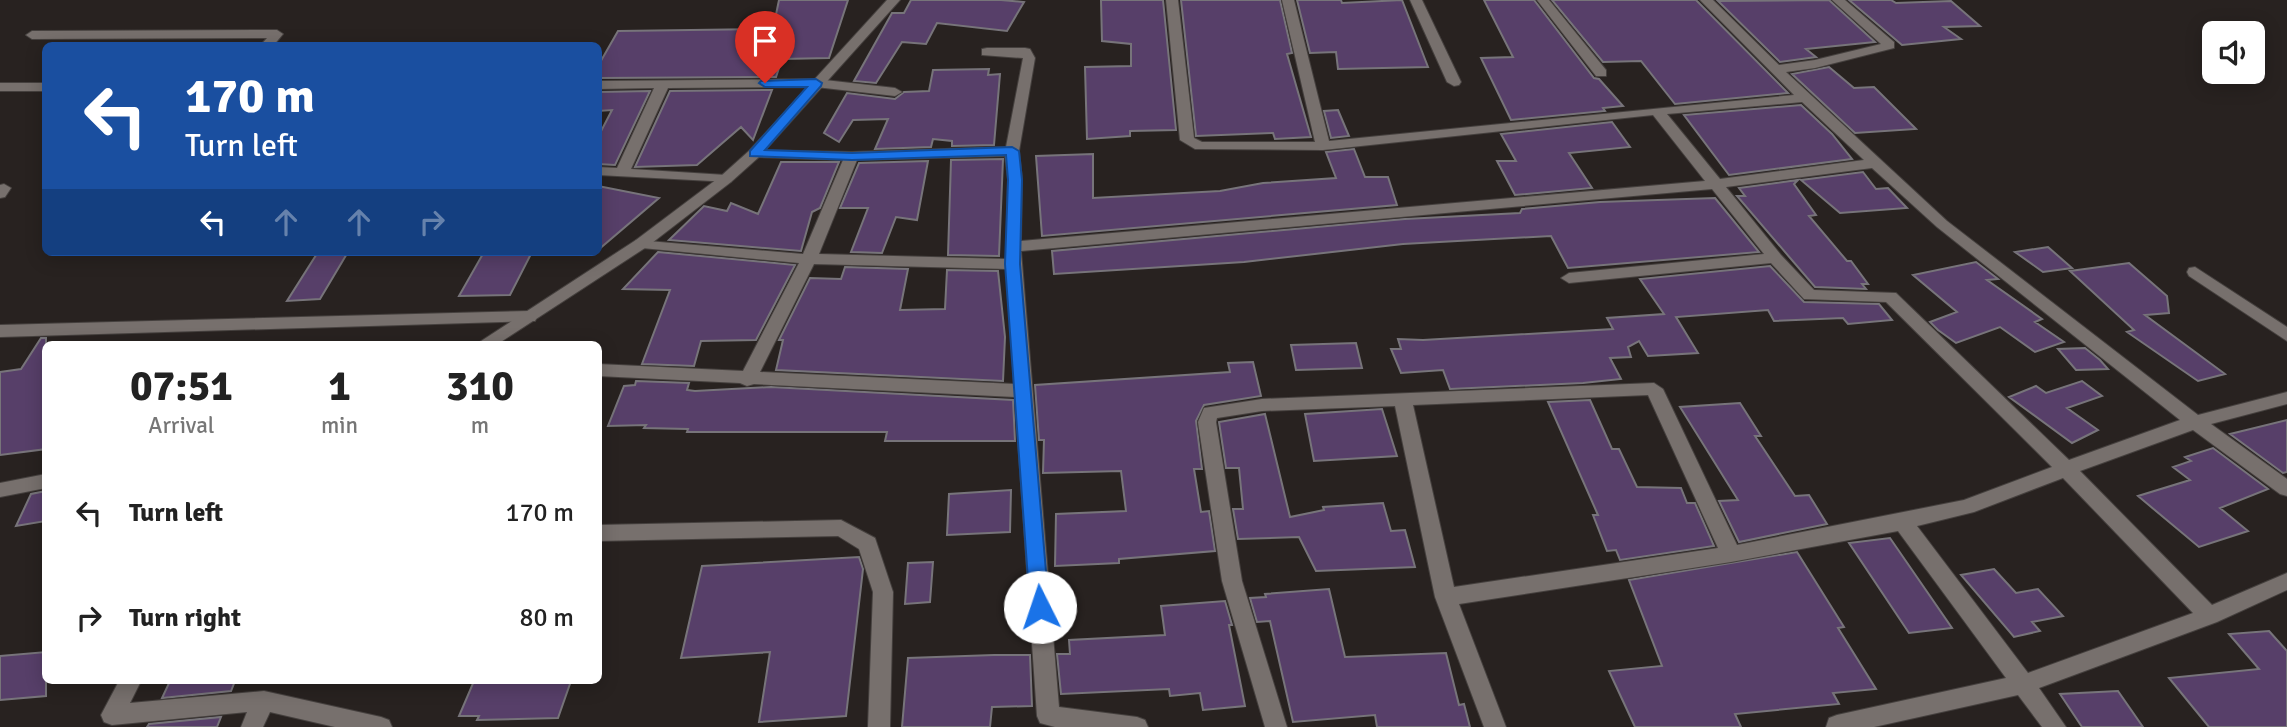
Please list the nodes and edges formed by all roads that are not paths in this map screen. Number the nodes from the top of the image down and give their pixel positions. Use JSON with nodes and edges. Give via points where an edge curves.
{"nodes":[{"id":1,"x":894,"y":0,"type":"edge"},
{"id":2,"x":1172,"y":0,"type":"edge"},
{"id":3,"x":1287,"y":0,"type":"edge"},
{"id":4,"x":1416,"y":0,"type":"edge"},
{"id":5,"x":1543,"y":0,"type":"edge"},
{"id":6,"x":1706,"y":0,"type":"edge"},
{"id":7,"x":1838,"y":0,"type":"edge"},
{"id":8,"x":32,"y":35,"type":"dead end"},
{"id":9,"x":270,"y":42,"type":"edge"},
{"id":10,"x":987,"y":51,"type":"dead end"},
{"id":11,"x":1775,"y":69,"type":"junction"},
{"id":12,"x":1601,"y":73,"type":"dead end"},
{"id":13,"x":1454,"y":82,"type":"dead end"},
{"id":14,"x":816,"y":83,"type":"junction"},
{"id":15,"x":663,"y":84,"type":"junction"},
{"id":16,"x":602,"y":85,"type":"edge"},
{"id":17,"x":0,"y":87,"type":"edge"},
{"id":18,"x":42,"y":87,"type":"edge"},
{"id":19,"x":895,"y":92,"type":"dead end"},
{"id":20,"x":1805,"y":98,"type":"junction"},
{"id":21,"x":1657,"y":111,"type":"junction"},
{"id":22,"x":1323,"y":146,"type":"junction"},
{"id":23,"x":1012,"y":151,"type":"junction"},
{"id":24,"x":755,"y":153,"type":"junction"},
{"id":25,"x":852,"y":156,"type":"junction"},
{"id":26,"x":1875,"y":163,"type":"junction"},
{"id":27,"x":602,"y":171,"type":"edge"},
{"id":28,"x":623,"y":171,"type":"junction"},
{"id":29,"x":726,"y":179,"type":"junction"},
{"id":30,"x":1717,"y":184,"type":"junction"},
{"id":31,"x":642,"y":243,"type":"junction"},
{"id":32,"x":1013,"y":255,"type":"junction"},
{"id":33,"x":1775,"y":258,"type":"junction"},
{"id":34,"x":809,"y":259,"type":"junction"},
{"id":35,"x":2195,"y":272,"type":"dead end"},
{"id":36,"x":1569,"y":278,"type":"dead end"},
{"id":37,"x":529,"y":317,"type":"junction"},
{"id":38,"x":0,"y":331,"type":"edge"},
{"id":39,"x":2287,"y":335,"type":"edge"},
{"id":40,"x":490,"y":341,"type":"edge"},
{"id":41,"x":602,"y":370,"type":"edge"},
{"id":42,"x":747,"y":380,"type":"junction"},
{"id":43,"x":1023,"y":391,"type":"junction"},
{"id":44,"x":2287,"y":398,"type":"edge"},
{"id":45,"x":1403,"y":400,"type":"junction"},
{"id":46,"x":2194,"y":422,"type":"junction"},
{"id":47,"x":2066,"y":469,"type":"junction"},
{"id":48,"x":42,"y":482,"type":"edge"},
{"id":49,"x":2287,"y":489,"type":"edge"},
{"id":50,"x":0,"y":490,"type":"edge"},
{"id":51,"x":1903,"y":522,"type":"junction"},
{"id":52,"x":602,"y":533,"type":"edge"},
{"id":53,"x":1731,"y":554,"type":"junction"},
{"id":54,"x":2287,"y":581,"type":"edge"},
{"id":55,"x":1446,"y":597,"type":"junction"},
{"id":56,"x":2209,"y":616,"type":"junction"},
{"id":57,"x":128,"y":684,"type":"edge"},
{"id":58,"x":2024,"y":684,"type":"junction"},
{"id":59,"x":264,"y":701,"type":"junction"},
{"id":60,"x":1048,"y":721,"type":"edge"},
{"id":61,"x":1832,"y":726,"type":"edge"},
{"id":62,"x":252,"y":727,"type":"edge"},
{"id":63,"x":382,"y":727,"type":"edge"},
{"id":64,"x":879,"y":727,"type":"edge"},
{"id":65,"x":1137,"y":727,"type":"edge"},
{"id":66,"x":1276,"y":727,"type":"edge"},
{"id":67,"x":1495,"y":727,"type":"edge"},
{"id":68,"x":2055,"y":727,"type":"edge"}],
"edges":[{"from":1,"to":14,"type":"street"},
{"from":2,"to":22,"type":"street","via":[[1187,140],[1200,146]]},
{"from":3,"to":22,"type":"street"},
{"from":4,"to":13,"type":"street"},
{"from":5,"to":12,"type":"street"},
{"from":6,"to":11,"type":"street"},
{"from":7,"to":11,"type":"street","via":[[1890,45]]},
{"from":8,"to":9,"type":"street","via":[[277,34]]},
{"from":10,"to":23,"type":"street","via":[[1025,52],[1029,58]]},
{"from":11,"to":20,"type":"street"},
{"from":14,"to":15,"type":"street"},
{"from":14,"to":19,"type":"street"},
{"from":14,"to":24,"type":"street"},
{"from":15,"to":16,"type":"street"},
{"from":15,"to":28,"type":"street"},
{"from":17,"to":18,"type":"street"},
{"from":20,"to":21,"type":"street"},
{"from":20,"to":26,"type":"street"},
{"from":21,"to":22,"type":"street"},
{"from":21,"to":30,"type":"street"},
{"from":23,"to":25,"type":"street"},
{"from":23,"to":32,"type":"street"},
{"from":24,"to":25,"type":"street"},
{"from":24,"to":29,"type":"street"},
{"from":25,"to":34,"type":"street"},
{"from":26,"to":30,"type":"street"},
{"from":26,"to":46,"type":"street","via":[[1942,223]]},
{"from":27,"to":28,"type":"street"},
{"from":28,"to":29,"type":"street"},
{"from":29,"to":31,"type":"street"},
{"from":30,"to":32,"type":"street"},
{"from":30,"to":33,"type":"street"},
{"from":31,"to":34,"type":"street"},
{"from":31,"to":37,"type":"street"},
{"from":32,"to":34,"type":"street"},
{"from":32,"to":43,"type":"street"},
{"from":33,"to":36,"type":"street"},
{"from":33,"to":47,"type":"street","via":[[1810,295],[1890,296]]},
{"from":34,"to":42,"type":"street"},
{"from":35,"to":39,"type":"street"},
{"from":37,"to":38,"type":"street"},
{"from":37,"to":40,"type":"street"},
{"from":41,"to":42,"type":"street"},
{"from":42,"to":43,"type":"street"},
{"from":43,"to":60,"type":"street"},
{"from":44,"to":46,"type":"street"},
{"from":45,"to":53,"type":"street","via":[[1654,390]]},
{"from":45,"to":55,"type":"street"},
{"from":45,"to":66,"type":"street","via":[[1262,405],[1210,413],[1207,422],[1232,581]]},
{"from":46,"to":47,"type":"street"},
{"from":46,"to":49,"type":"street"},
{"from":47,"to":51,"type":"street","via":[[1967,507]]},
{"from":47,"to":56,"type":"street"},
{"from":48,"to":50,"type":"street"},
{"from":51,"to":53,"type":"street"},
{"from":51,"to":58,"type":"street"},
{"from":52,"to":64,"type":"street","via":[[841,528],[868,544],[883,592]]},
{"from":53,"to":55,"type":"street"},
{"from":54,"to":56,"type":"street"},
{"from":55,"to":67,"type":"street"},
{"from":56,"to":58,"type":"street"},
{"from":57,"to":59,"type":"street","via":[[112,715]]},
{"from":58,"to":61,"type":"street"},
{"from":58,"to":68,"type":"street"},
{"from":59,"to":62,"type":"street"},
{"from":59,"to":63,"type":"street"},
{"from":60,"to":65,"type":"street"}]}
